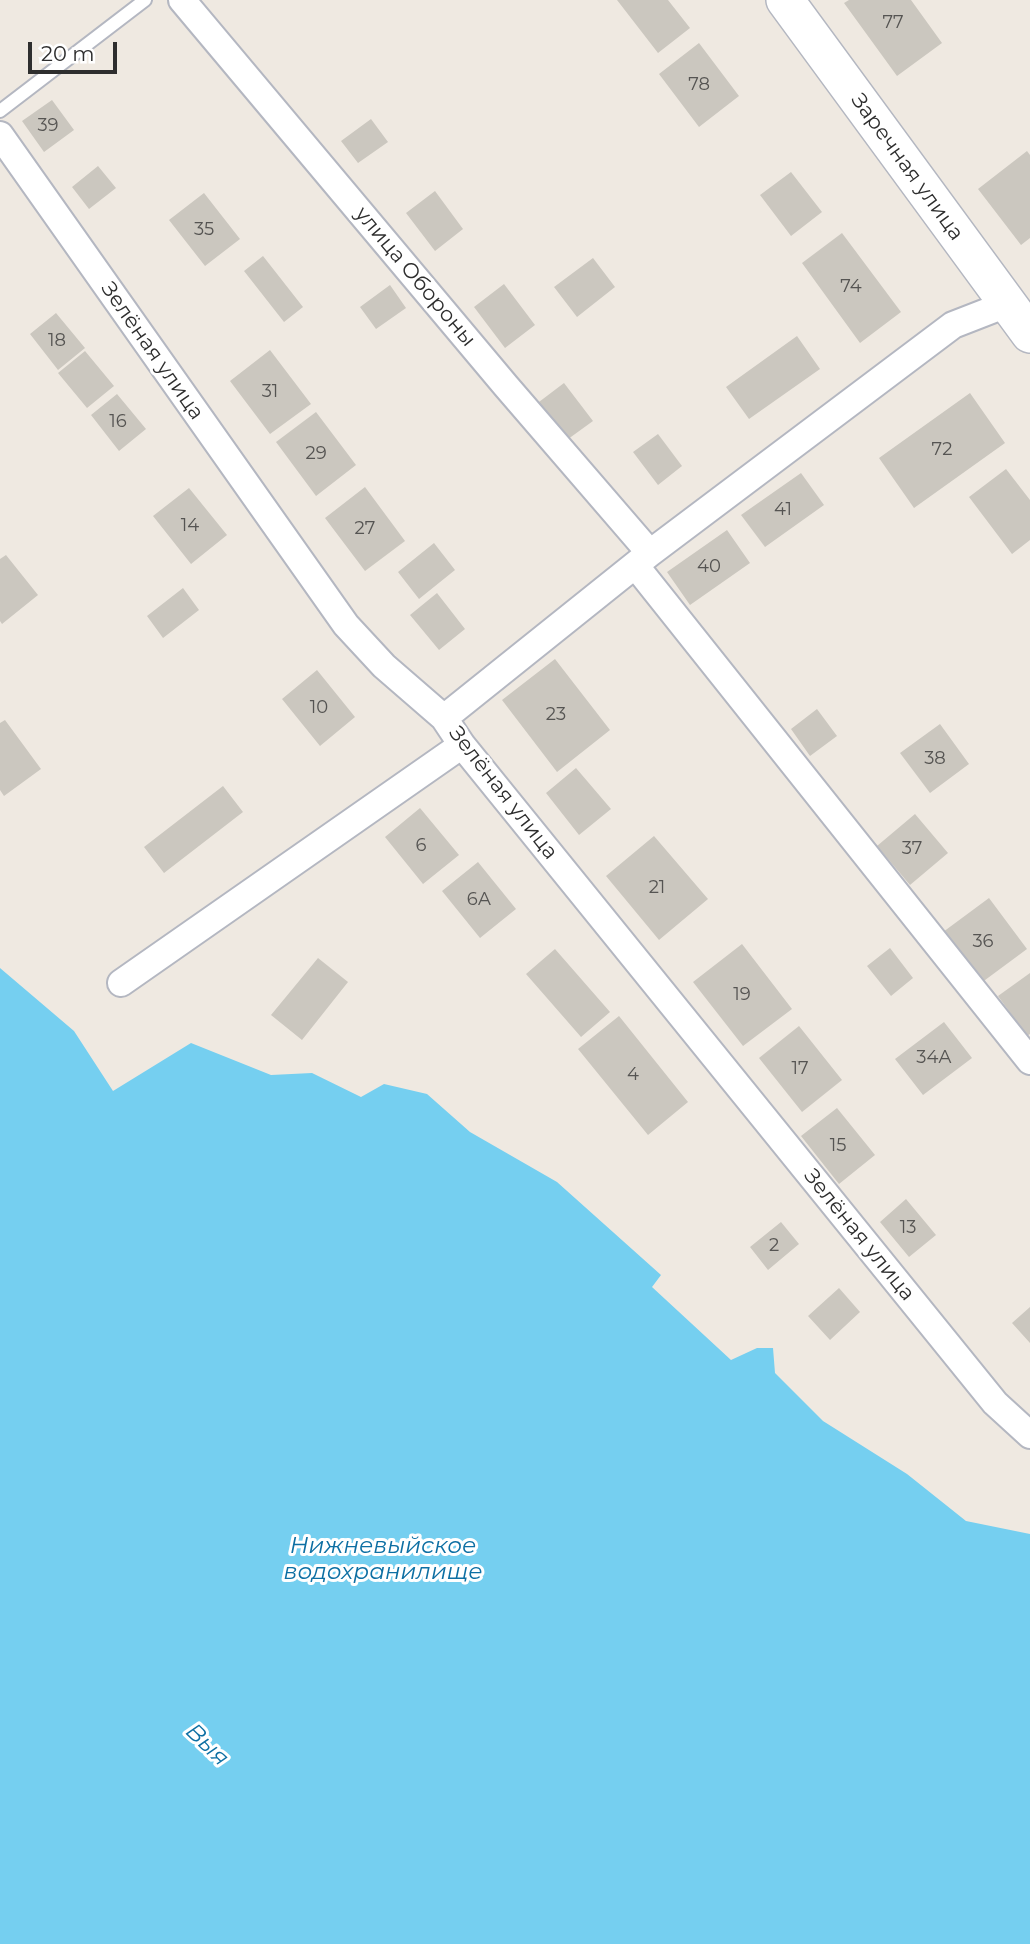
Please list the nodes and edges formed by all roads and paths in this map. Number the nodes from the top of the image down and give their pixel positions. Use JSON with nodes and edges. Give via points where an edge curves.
{"nodes":[{"id":1,"x":145,"y":0,"type":"edge"},
{"id":2,"x":182,"y":0,"type":"edge"},
{"id":3,"x":785,"y":0,"type":"edge"},
{"id":4,"x":0,"y":111,"type":"edge"},
{"id":5,"x":0,"y":135,"type":"edge"},
{"id":6,"x":1007,"y":304,"type":"junction"},
{"id":7,"x":1030,"y":334,"type":"edge"},
{"id":8,"x":642,"y":559,"type":"junction"},
{"id":9,"x":444,"y":718,"type":"junction"},
{"id":10,"x":462,"y":745,"type":"junction"},
{"id":11,"x":121,"y":983,"type":"dead end"},
{"id":12,"x":1030,"y":1061,"type":"edge"},
{"id":13,"x":1030,"y":1435,"type":"edge"}],
"edges":[{"from":1,"to":4,"type":"lane"},
{"from":2,"to":8,"type":"street","name":"улица Обороны","via":[[497,375]]},
{"from":3,"to":6,"type":"street","name":"Заречная улица"},
{"from":5,"to":9,"type":"street","name":"Зелёная улица","via":[[346,625],[384,666]]},
{"from":6,"to":7,"type":"street","name":"Заречная улица"},
{"from":6,"to":8,"type":"street","via":[[953,326]]},
{"from":8,"to":9,"type":"street"},
{"from":8,"to":12,"type":"street","name":"улица Обороны"},
{"from":9,"to":10,"type":"street","name":"Зелёная улица"},
{"from":10,"to":11,"type":"street"},
{"from":10,"to":13,"type":"street","name":"Зелёная улица","via":[[995,1402]]}]}
